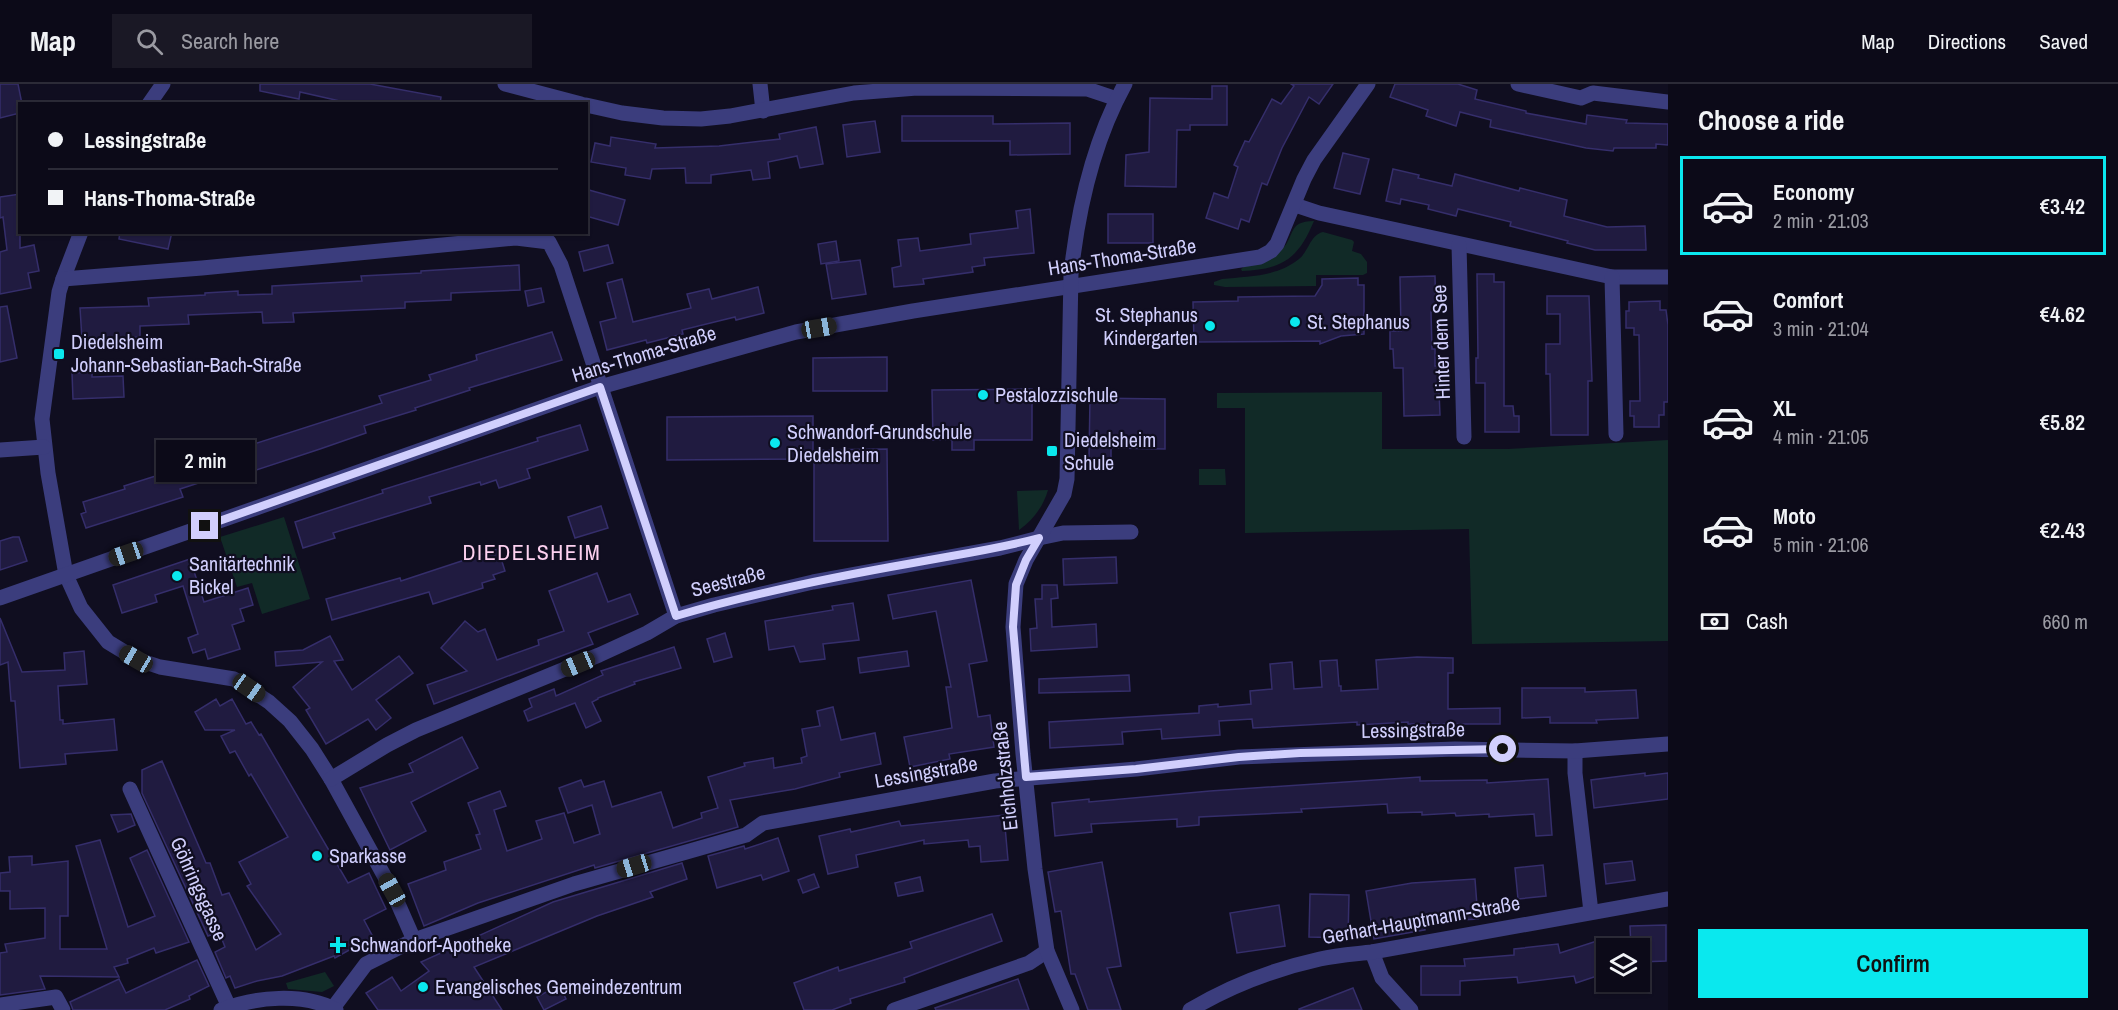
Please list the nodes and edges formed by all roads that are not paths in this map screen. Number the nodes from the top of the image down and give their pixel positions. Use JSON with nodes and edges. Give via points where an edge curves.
{"nodes":[{"id":1,"x":163,"y":84,"type":"edge"},
{"id":2,"x":505,"y":84,"type":"edge"},
{"id":3,"x":760,"y":84,"type":"edge"},
{"id":4,"x":1125,"y":84,"type":"edge"},
{"id":5,"x":1368,"y":84,"type":"edge"},
{"id":6,"x":1518,"y":84,"type":"edge"},
{"id":7,"x":951,"y":86,"type":"edge"},
{"id":8,"x":1590,"y":88,"type":"edge"},
{"id":9,"x":1117,"y":99,"type":"junction"},
{"id":10,"x":150,"y":102,"type":"edge"},
{"id":11,"x":573,"y":102,"type":"edge"},
{"id":12,"x":1668,"y":102,"type":"edge"},
{"id":13,"x":588,"y":105,"type":"edge"},
{"id":14,"x":763,"y":111,"type":"junction"},
{"id":15,"x":1295,"y":205,"type":"junction"},
{"id":16,"x":80,"y":234,"type":"edge"},
{"id":17,"x":1459,"y":245,"type":"junction"},
{"id":18,"x":1612,"y":277,"type":"junction"},
{"id":19,"x":1668,"y":277,"type":"edge"},
{"id":20,"x":63,"y":279,"type":"junction"},
{"id":21,"x":1071,"y":287,"type":"junction"},
{"id":22,"x":600,"y":387,"type":"junction"},
{"id":23,"x":1616,"y":434,"type":"dead end"},
{"id":24,"x":1464,"y":437,"type":"dead end"},
{"id":25,"x":44,"y":447,"type":"junction"},
{"id":26,"x":0,"y":450,"type":"edge"},
{"id":27,"x":1131,"y":532,"type":"dead end"},
{"id":28,"x":1039,"y":538,"type":"junction"},
{"id":29,"x":66,"y":575,"type":"junction"},
{"id":30,"x":0,"y":598,"type":"edge"},
{"id":31,"x":676,"y":616,"type":"junction"},
{"id":32,"x":1668,"y":744,"type":"edge"},
{"id":33,"x":1575,"y":751,"type":"junction"},
{"id":34,"x":1026,"y":777,"type":"junction"},
{"id":35,"x":331,"y":779,"type":"junction"},
{"id":36,"x":130,"y":789,"type":"dead end"},
{"id":37,"x":1668,"y":899,"type":"edge"},
{"id":38,"x":1591,"y":912,"type":"junction"},
{"id":39,"x":414,"y":940,"type":"junction"},
{"id":40,"x":1047,"y":951,"type":"junction"},
{"id":41,"x":1372,"y":952,"type":"junction"},
{"id":42,"x":0,"y":1005,"type":"edge"},
{"id":43,"x":225,"y":1009,"type":"edge"},
{"id":44,"x":335,"y":1009,"type":"edge"},
{"id":45,"x":63,"y":1010,"type":"edge"},
{"id":46,"x":894,"y":1010,"type":"edge"},
{"id":47,"x":1072,"y":1010,"type":"edge"},
{"id":48,"x":1190,"y":1010,"type":"edge"},
{"id":49,"x":1410,"y":1010,"type":"edge"}],
"edges":[{"from":1,"to":10,"type":"street"},
{"from":2,"to":11,"type":"street"},
{"from":3,"to":14,"type":"street"},
{"from":4,"to":9,"type":"street","name":"Eichholzstraße"},
{"from":5,"to":15,"type":"street","name":"Hans-Thoma-Straße","via":[[1314,160]]},
{"from":6,"to":8,"type":"street","via":[[1581,98]]},
{"from":7,"to":9,"type":"street","via":[[1087,89]]},
{"from":7,"to":14,"type":"street","via":[[854,93]]},
{"from":8,"to":12,"type":"street"},
{"from":9,"to":21,"type":"street","name":"Eichholzstraße","via":[[1089,175],[1074,248]]},
{"from":13,"to":14,"type":"street","via":[[663,118],[701,119]]},
{"from":15,"to":17,"type":"street"},
{"from":15,"to":21,"type":"street","name":"Hans-Thoma-Straße","via":[[1277,244],[1260,256]]},
{"from":16,"to":20,"type":"street"},
{"from":17,"to":18,"type":"street"},
{"from":17,"to":24,"type":"street","name":"Hinter dem See"},
{"from":18,"to":19,"type":"street"},
{"from":18,"to":23,"type":"street"},
{"from":20,"to":22,"type":"street","via":[[504,239],[549,242],[561,266]]},
{"from":20,"to":25,"type":"street","via":[[42,419]]},
{"from":21,"to":22,"type":"street","name":"Hans-Thoma-Straße","via":[[796,332]]},
{"from":21,"to":28,"type":"street","name":"Eichholzstraße","via":[[1067,479],[1064,494]]},
{"from":22,"to":29,"type":"street","name":"Hans-Thoma-Straße"},
{"from":22,"to":31,"type":"street"},
{"from":25,"to":26,"type":"street"},
{"from":25,"to":29,"type":"street"},
{"from":27,"to":28,"type":"street","name":"Seestraße","via":[[1063,533]]},
{"from":28,"to":31,"type":"street","name":"Seestraße","via":[[813,582]]},
{"from":28,"to":34,"type":"street","name":"Eichholzstraße","via":[[1016,585],[1013,627]]},
{"from":29,"to":30,"type":"street","name":"Hans-Thoma-Straße"},
{"from":29,"to":35,"type":"street","via":[[81,608],[108,642],[136,659],[234,679],[249,688],[291,721]]},
{"from":31,"to":35,"type":"street","name":"Seestraße","via":[[599,655],[416,730]]},
{"from":32,"to":33,"type":"street","name":"Lessingstraße"},
{"from":33,"to":34,"type":"street","name":"Lessingstraße","via":[[1300,753]]},
{"from":33,"to":38,"type":"street"},
{"from":34,"to":39,"type":"street","name":"Lessingstraße","via":[[763,823],[746,835],[574,884]]},
{"from":34,"to":40,"type":"street","name":"Eichholzstraße"},
{"from":35,"to":39,"type":"street","via":[[392,890]]},
{"from":36,"to":43,"type":"street","name":"Göhringsgasse"},
{"from":37,"to":38,"type":"street","name":"Gerhart-Hauptmann-Straße"},
{"from":38,"to":41,"type":"street","name":"Gerhart-Hauptmann-Straße"},
{"from":39,"to":44,"type":"street","name":"Lessingstraße","via":[[366,963]]},
{"from":40,"to":46,"type":"street","via":[[1029,963]]},
{"from":40,"to":47,"type":"street","name":"Eichholzstraße"},
{"from":41,"to":48,"type":"street","name":"Gerhart-Hauptmann-Straße","via":[[1323,958],[1273,971]]},
{"from":41,"to":49,"type":"street","via":[[1382,978]]},
{"from":42,"to":45,"type":"street","via":[[56,997]]},
{"from":43,"to":44,"type":"street","via":[[253,1000],[279,999],[304,1000]]}]}
